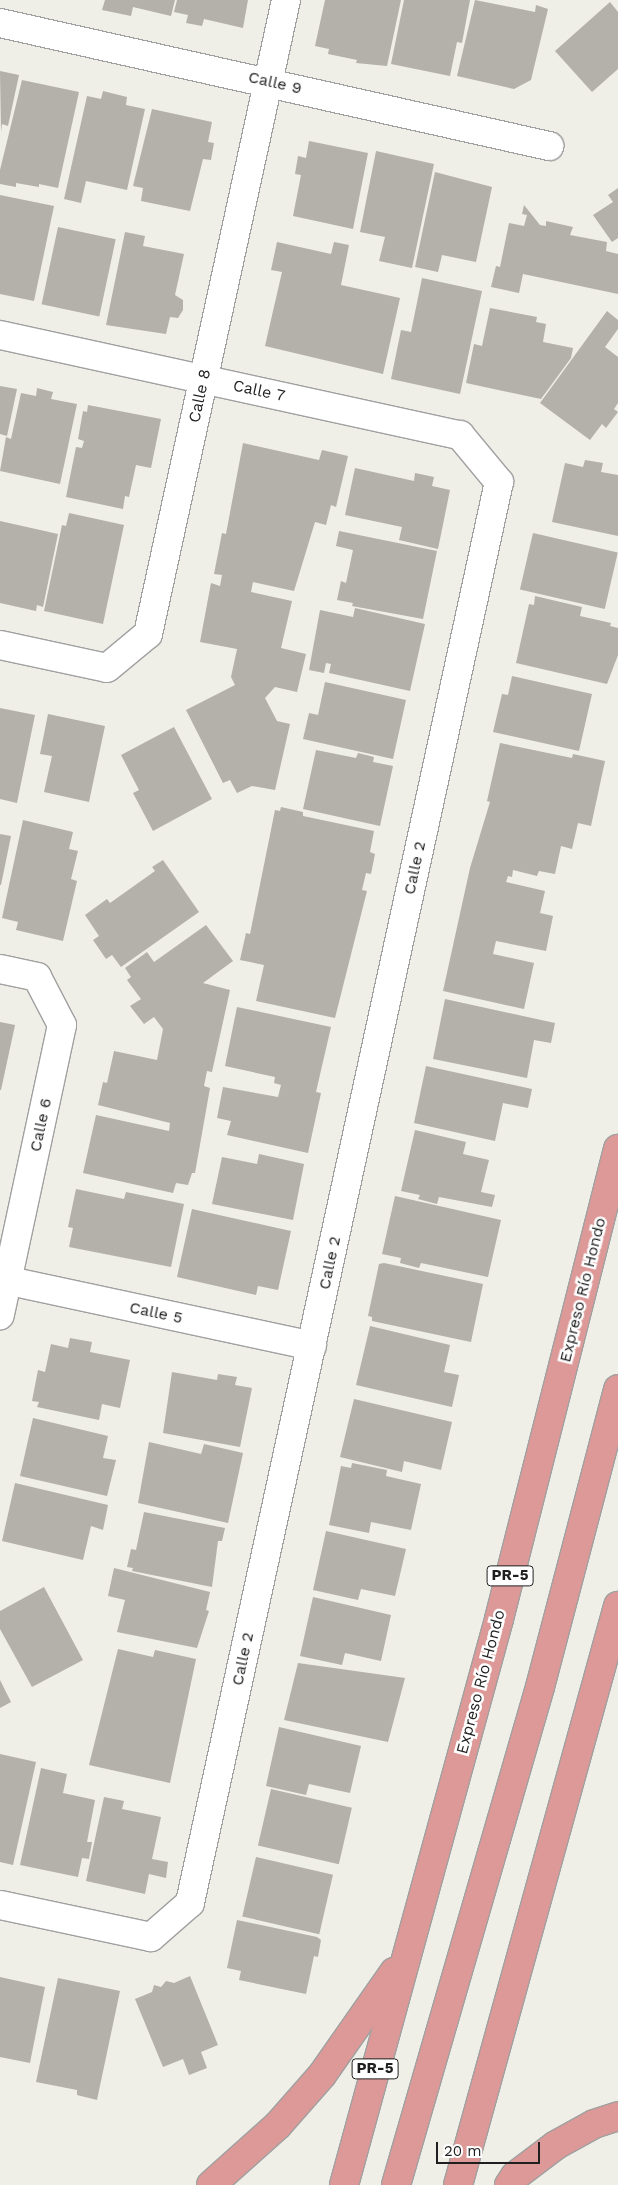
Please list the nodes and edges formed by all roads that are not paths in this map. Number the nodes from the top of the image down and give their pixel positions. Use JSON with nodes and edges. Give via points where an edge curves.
{"nodes":[{"id":1,"x":286,"y":0,"type":"edge"},
{"id":2,"x":0,"y":23,"type":"edge"},
{"id":3,"x":268,"y":81,"type":"junction"},
{"id":4,"x":549,"y":146,"type":"dead end"},
{"id":5,"x":0,"y":335,"type":"edge"},
{"id":6,"x":204,"y":379,"type":"junction"},
{"id":7,"x":460,"y":435,"type":"joint"},
{"id":8,"x":1,"y":645,"type":"edge"},
{"id":9,"x":0,"y":969,"type":"edge"},
{"id":10,"x":618,"y":1149,"type":"edge"},
{"id":11,"x":4,"y":1280,"type":"edge"},
{"id":12,"x":0,"y":1315,"type":"edge"},
{"id":13,"x":312,"y":1346,"type":"junction"},
{"id":14,"x":618,"y":1389,"type":"edge"},
{"id":15,"x":618,"y":1606,"type":"edge"},
{"id":16,"x":0,"y":1905,"type":"edge"},
{"id":17,"x":407,"y":1952,"type":"junction"},
{"id":18,"x":618,"y":2116,"type":"edge"},
{"id":19,"x":212,"y":2185,"type":"edge"},
{"id":20,"x":344,"y":2185,"type":"edge"},
{"id":21,"x":396,"y":2185,"type":"edge"},
{"id":22,"x":458,"y":2185,"type":"edge"},
{"id":23,"x":509,"y":2185,"type":"edge"}],
"edges":[{"from":1,"to":3,"type":"street","name":"Calle 8"},
{"from":2,"to":3,"type":"street","name":"Calle 9"},
{"from":3,"to":4,"type":"street","name":"Calle 9"},
{"from":3,"to":6,"type":"street","name":"Calle 8"},
{"from":5,"to":6,"type":"street","name":"Calle 7"},
{"from":6,"to":7,"type":"street","name":"Calle 7"},
{"from":6,"to":8,"type":"street","name":"Calle 8","via":[[148,634],[107,668]]},
{"from":7,"to":13,"type":"street","name":"Calle 2","via":[[499,482]]},
{"from":9,"to":11,"type":"street","name":"Calle 6","via":[[37,977],[62,1025]]},
{"from":10,"to":17,"type":"highway","name":"Expreso Río Hondo","number":"PR-5","via":[[499,1619]]},
{"from":11,"to":12,"type":"street","name":"Calle 6"},
{"from":11,"to":13,"type":"street","name":"Calle 5"},
{"from":13,"to":16,"type":"street","name":"Calle 2","via":[[190,1903],[151,1937]]},
{"from":14,"to":21,"type":"highway","via":[[540,1687]]},
{"from":15,"to":22,"type":"highway"},
{"from":17,"to":19,"type":"highway","via":[[322,2075],[278,2125]]},
{"from":17,"to":20,"type":"highway","name":"Expreso Río Hondo","number":"PR-5"},
{"from":18,"to":23,"type":"highway","via":[[594,2124],[556,2145],[515,2176]]}]}
